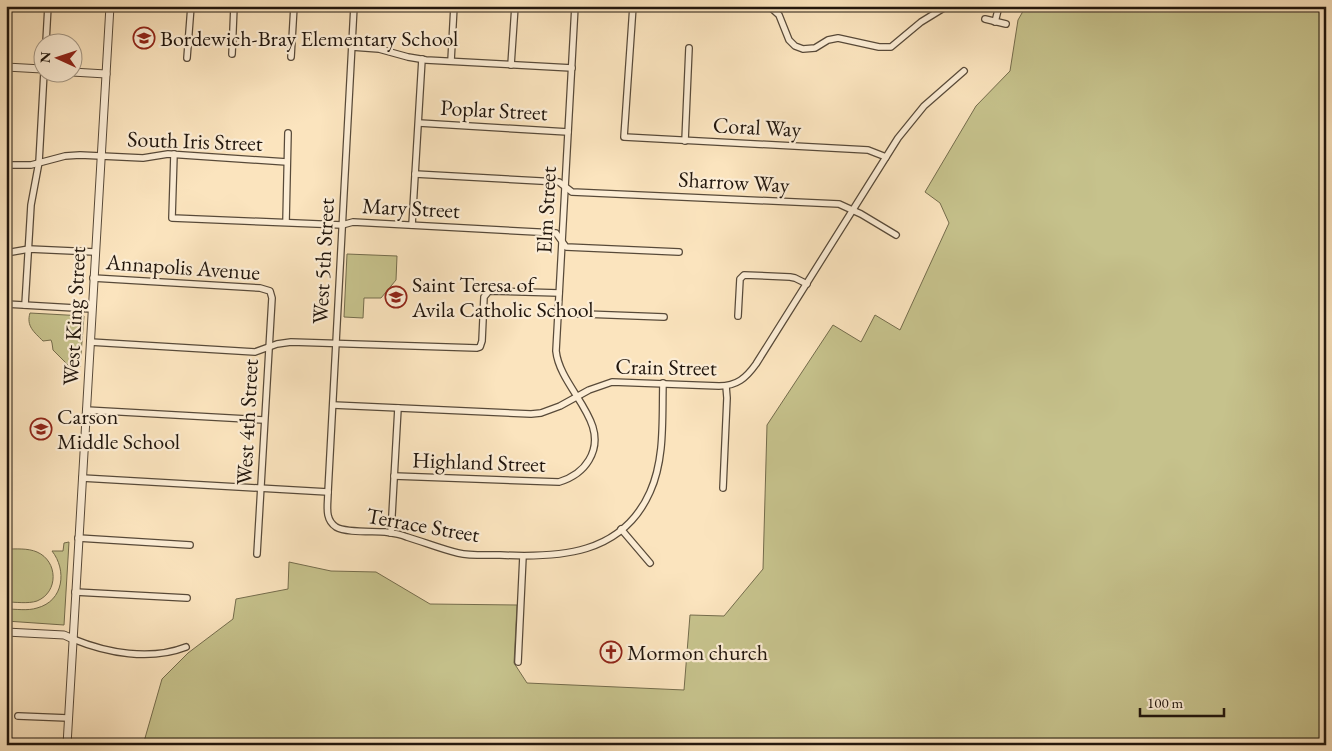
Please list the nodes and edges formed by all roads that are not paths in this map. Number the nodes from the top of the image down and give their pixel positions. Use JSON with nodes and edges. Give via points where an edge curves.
{"nodes":[{"id":1,"x":48,"y":6,"type":"edge"},
{"id":2,"x":110,"y":6,"type":"edge"},
{"id":3,"x":191,"y":6,"type":"edge"},
{"id":4,"x":234,"y":6,"type":"edge"},
{"id":5,"x":294,"y":6,"type":"edge"},
{"id":6,"x":354,"y":6,"type":"edge"},
{"id":7,"x":454,"y":6,"type":"edge"},
{"id":8,"x":515,"y":6,"type":"edge"},
{"id":9,"x":576,"y":6,"type":"edge"},
{"id":10,"x":633,"y":6,"type":"edge"},
{"id":11,"x":770,"y":6,"type":"edge"},
{"id":12,"x":947,"y":6,"type":"edge"},
{"id":13,"x":999,"y":6,"type":"edge"},
{"id":14,"x":985,"y":19,"type":"dead end"},
{"id":15,"x":995,"y":22,"type":"junction"},
{"id":16,"x":1006,"y":24,"type":"dead end"},
{"id":17,"x":47,"y":32,"type":"edge"},
{"id":18,"x":352,"y":47,"type":"junction"},
{"id":19,"x":689,"y":48,"type":"dead end"},
{"id":20,"x":232,"y":54,"type":"dead end"},
{"id":21,"x":291,"y":57,"type":"dead end"},
{"id":22,"x":187,"y":58,"type":"dead end"},
{"id":23,"x":422,"y":59,"type":"junction"},
{"id":24,"x":451,"y":61,"type":"junction"},
{"id":25,"x":511,"y":65,"type":"junction"},
{"id":26,"x":6,"y":67,"type":"edge"},
{"id":27,"x":572,"y":68,"type":"junction"},
{"id":28,"x":32,"y":70,"type":"edge"},
{"id":29,"x":964,"y":71,"type":"dead end"},
{"id":30,"x":82,"y":73,"type":"edge"},
{"id":31,"x":106,"y":74,"type":"junction"},
{"id":32,"x":43,"y":82,"type":"edge"},
{"id":33,"x":418,"y":123,"type":"junction"},
{"id":34,"x":288,"y":132,"type":"dead end"},
{"id":35,"x":568,"y":132,"type":"junction"},
{"id":36,"x":685,"y":141,"type":"junction"},
{"id":37,"x":174,"y":154,"type":"junction"},
{"id":38,"x":101,"y":155,"type":"junction"},
{"id":39,"x":886,"y":157,"type":"junction"},
{"id":40,"x":39,"y":162,"type":"junction"},
{"id":41,"x":287,"y":162,"type":"junction"},
{"id":42,"x":6,"y":165,"type":"edge"},
{"id":43,"x":416,"y":174,"type":"junction"},
{"id":44,"x":565,"y":186,"type":"junction"},
{"id":45,"x":853,"y":210,"type":"junction"},
{"id":46,"x":286,"y":222,"type":"junction"},
{"id":47,"x":342,"y":225,"type":"junction"},
{"id":48,"x":412,"y":225,"type":"junction"},
{"id":49,"x":896,"y":236,"type":"dead end"},
{"id":50,"x":562,"y":240,"type":"junction"},
{"id":51,"x":28,"y":249,"type":"junction"},
{"id":52,"x":95,"y":252,"type":"junction"},
{"id":53,"x":679,"y":252,"type":"dead end"},
{"id":54,"x":6,"y":253,"type":"edge"},
{"id":55,"x":94,"y":278,"type":"junction"},
{"id":56,"x":807,"y":284,"type":"junction"},
{"id":57,"x":270,"y":291,"type":"joint"},
{"id":58,"x":559,"y":293,"type":"junction"},
{"id":59,"x":6,"y":304,"type":"edge"},
{"id":60,"x":25,"y":305,"type":"junction"},
{"id":61,"x":92,"y":309,"type":"junction"},
{"id":62,"x":558,"y":313,"type":"junction"},
{"id":63,"x":738,"y":316,"type":"dead end"},
{"id":64,"x":664,"y":317,"type":"dead end"},
{"id":65,"x":90,"y":342,"type":"junction"},
{"id":66,"x":336,"y":342,"type":"junction"},
{"id":67,"x":269,"y":348,"type":"junction"},
{"id":68,"x":663,"y":384,"type":"junction"},
{"id":69,"x":726,"y":386,"type":"junction"},
{"id":70,"x":577,"y":397,"type":"junction"},
{"id":71,"x":334,"y":405,"type":"junction"},
{"id":72,"x":398,"y":408,"type":"junction"},
{"id":73,"x":86,"y":410,"type":"junction"},
{"id":74,"x":264,"y":420,"type":"junction"},
{"id":75,"x":595,"y":437,"type":"joint"},
{"id":76,"x":394,"y":476,"type":"junction"},
{"id":77,"x":82,"y":478,"type":"junction"},
{"id":78,"x":723,"y":488,"type":"dead end"},
{"id":79,"x":261,"y":489,"type":"junction"},
{"id":80,"x":328,"y":492,"type":"junction"},
{"id":81,"x":328,"y":518,"type":"joint"},
{"id":82,"x":622,"y":529,"type":"junction"},
{"id":83,"x":391,"y":533,"type":"junction"},
{"id":84,"x":78,"y":538,"type":"junction"},
{"id":85,"x":190,"y":545,"type":"dead end"},
{"id":86,"x":257,"y":554,"type":"dead end"},
{"id":87,"x":523,"y":556,"type":"junction"},
{"id":88,"x":650,"y":563,"type":"dead end"},
{"id":89,"x":75,"y":592,"type":"junction"},
{"id":90,"x":187,"y":598,"type":"dead end"},
{"id":91,"x":6,"y":632,"type":"edge"},
{"id":92,"x":73,"y":639,"type":"junction"},
{"id":93,"x":186,"y":647,"type":"dead end"},
{"id":94,"x":518,"y":662,"type":"dead end"},
{"id":95,"x":18,"y":716,"type":"dead end"},
{"id":96,"x":68,"y":718,"type":"junction"},
{"id":97,"x":67,"y":745,"type":"edge"}],
"edges":[{"from":1,"to":17,"type":"street"},
{"from":2,"to":31,"type":"street","name":"West King Street"},
{"from":3,"to":22,"type":"street"},
{"from":4,"to":20,"type":"street"},
{"from":5,"to":21,"type":"street"},
{"from":6,"to":18,"type":"street","name":"West 5th Street"},
{"from":7,"to":24,"type":"street"},
{"from":8,"to":25,"type":"street"},
{"from":9,"to":27,"type":"street","name":"Elm Street"},
{"from":10,"to":36,"type":"street","name":"Coral Way","via":[[624,137]]},
{"from":11,"to":12,"type":"street","via":[[779,15],[789,40],[803,49],[816,48],[838,38],[891,47]]},
{"from":13,"to":15,"type":"street"},
{"from":14,"to":15,"type":"street"},
{"from":15,"to":16,"type":"street"},
{"from":18,"to":23,"type":"street","via":[[379,49]]},
{"from":18,"to":47,"type":"street","name":"West 5th Street"},
{"from":19,"to":36,"type":"street"},
{"from":23,"to":24,"type":"street"},
{"from":23,"to":33,"type":"street"},
{"from":24,"to":25,"type":"street"},
{"from":25,"to":27,"type":"street"},
{"from":26,"to":28,"type":"street"},
{"from":27,"to":35,"type":"street","name":"Elm Street"},
{"from":29,"to":39,"type":"street","name":"Crain Street","via":[[924,106]]},
{"from":30,"to":31,"type":"street"},
{"from":31,"to":38,"type":"street","name":"West King Street"},
{"from":32,"to":40,"type":"street"},
{"from":33,"to":35,"type":"street","name":"Poplar Street"},
{"from":33,"to":43,"type":"street"},
{"from":34,"to":41,"type":"street"},
{"from":35,"to":44,"type":"street","name":"Elm Street"},
{"from":36,"to":39,"type":"street","name":"Coral Way","via":[[868,150]]},
{"from":37,"to":38,"type":"street","name":"South Iris Street","via":[[143,158]]},
{"from":37,"to":41,"type":"street","name":"South Iris Street"},
{"from":37,"to":46,"type":"street","name":"Mary Street","via":[[172,218]]},
{"from":38,"to":40,"type":"street","name":"South Iris Street","via":[[72,155]]},
{"from":38,"to":52,"type":"street","name":"West King Street"},
{"from":39,"to":45,"type":"street","name":"Crain Street"},
{"from":40,"to":42,"type":"street","name":"South Iris Street"},
{"from":40,"to":51,"type":"street","via":[[31,205]]},
{"from":41,"to":46,"type":"street"},
{"from":43,"to":44,"type":"street","name":"Sharrow Way","via":[[559,182]]},
{"from":43,"to":48,"type":"street"},
{"from":44,"to":45,"type":"street","name":"Sharrow Way","via":[[572,192],[839,204]]},
{"from":44,"to":50,"type":"street","name":"Elm Street"},
{"from":45,"to":49,"type":"street","name":"Sharrow Way"},
{"from":45,"to":56,"type":"street","name":"Crain Street"},
{"from":46,"to":47,"type":"street","name":"Mary Street"},
{"from":47,"to":48,"type":"street","name":"Mary Street","via":[[353,222]]},
{"from":47,"to":66,"type":"street","name":"West 5th Street"},
{"from":48,"to":50,"type":"street","name":"Mary Street","via":[[556,233]]},
{"from":50,"to":53,"type":"street","name":"Mary Street","via":[[566,247]]},
{"from":50,"to":58,"type":"street","name":"Elm Street"},
{"from":51,"to":52,"type":"street"},
{"from":51,"to":54,"type":"street"},
{"from":51,"to":60,"type":"street"},
{"from":52,"to":55,"type":"street","name":"West King Street"},
{"from":55,"to":57,"type":"street","name":"Annapolis Avenue"},
{"from":55,"to":61,"type":"street","name":"West King Street"},
{"from":56,"to":63,"type":"street","via":[[795,278],[744,275],[740,279]]},
{"from":56,"to":69,"type":"street","name":"Crain Street","via":[[749,375]]},
{"from":57,"to":67,"type":"street","name":"West 4th Street"},
{"from":58,"to":62,"type":"street","name":"Elm Street"},
{"from":58,"to":66,"type":"street","via":[[488,291],[484,297],[482,341],[477,348]]},
{"from":59,"to":60,"type":"street"},
{"from":60,"to":61,"type":"street"},
{"from":61,"to":65,"type":"street","name":"West King Street"},
{"from":62,"to":64,"type":"street"},
{"from":62,"to":70,"type":"street","name":"Elm Street","via":[[557,358]]},
{"from":65,"to":67,"type":"street","via":[[255,352]]},
{"from":65,"to":73,"type":"street","name":"West King Street"},
{"from":66,"to":67,"type":"street","via":[[291,342]]},
{"from":66,"to":71,"type":"street","name":"West 5th Street"},
{"from":67,"to":74,"type":"street","name":"West 4th Street"},
{"from":68,"to":69,"type":"street","name":"Crain Street"},
{"from":68,"to":70,"type":"street","name":"Crain Street","via":[[612,382]]},
{"from":68,"to":82,"type":"street","name":"Terrace Street","via":[[657,473],[640,509]]},
{"from":69,"to":78,"type":"street"},
{"from":70,"to":72,"type":"street","name":"Crain Street","via":[[560,406],[531,414]]},
{"from":70,"to":75,"type":"street","name":"Elm Street","via":[[592,422]]},
{"from":71,"to":72,"type":"street","name":"Crain Street"},
{"from":71,"to":80,"type":"street","name":"West 5th Street"},
{"from":72,"to":76,"type":"street"},
{"from":73,"to":74,"type":"street"},
{"from":73,"to":77,"type":"street","name":"West King Street"},
{"from":74,"to":79,"type":"street","name":"West 4th Street"},
{"from":75,"to":76,"type":"street","name":"Highland Street","via":[[592,455],[585,465],[570,478],[559,482]]},
{"from":76,"to":83,"type":"street"},
{"from":77,"to":79,"type":"street"},
{"from":77,"to":84,"type":"street","name":"West King Street"},
{"from":79,"to":80,"type":"street"},
{"from":79,"to":86,"type":"street","name":"West 4th Street"},
{"from":80,"to":81,"type":"street","name":"West 5th Street"},
{"from":81,"to":83,"type":"street","name":"Terrace Street","via":[[340,529]]},
{"from":82,"to":87,"type":"street","name":"Terrace Street","via":[[588,549]]},
{"from":82,"to":88,"type":"street"},
{"from":83,"to":87,"type":"street","name":"Terrace Street","via":[[459,553]]},
{"from":84,"to":85,"type":"street"},
{"from":84,"to":89,"type":"street","name":"West King Street"},
{"from":87,"to":94,"type":"street"},
{"from":89,"to":90,"type":"street"},
{"from":89,"to":92,"type":"street","name":"West King Street"},
{"from":91,"to":92,"type":"street","via":[[64,635]]},
{"from":92,"to":93,"type":"street","via":[[121,652],[159,654]]},
{"from":92,"to":96,"type":"street","name":"West King Street"},
{"from":95,"to":96,"type":"street"},
{"from":96,"to":97,"type":"street","name":"West King Street"}]}
